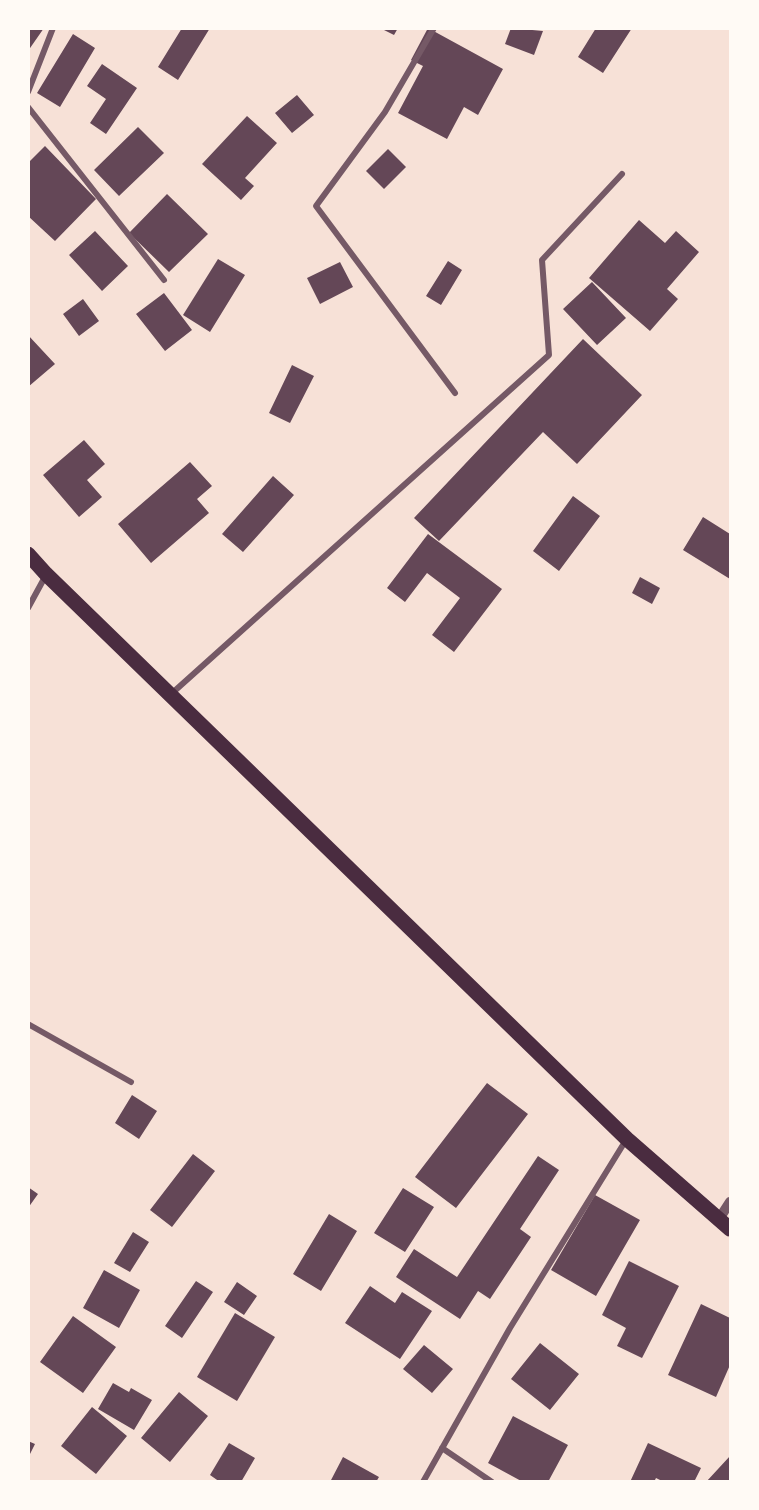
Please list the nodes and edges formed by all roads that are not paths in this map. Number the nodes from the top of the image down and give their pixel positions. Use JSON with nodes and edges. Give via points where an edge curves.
{"nodes":[{"id":1,"x":53,"y":28,"type":"edge"},
{"id":2,"x":434,"y":28,"type":"edge"},
{"id":3,"x":28,"y":92,"type":"edge"},
{"id":4,"x":28,"y":107,"type":"edge"},
{"id":5,"x":622,"y":174,"type":"dead end"},
{"id":6,"x":164,"y":280,"type":"dead end"},
{"id":7,"x":455,"y":393,"type":"dead end"},
{"id":8,"x":28,"y":554,"type":"edge"},
{"id":9,"x":46,"y":574,"type":"junction"},
{"id":10,"x":28,"y":608,"type":"edge"},
{"id":11,"x":170,"y":695,"type":"junction"},
{"id":12,"x":28,"y":1024,"type":"edge"},
{"id":13,"x":131,"y":1082,"type":"dead end"},
{"id":14,"x":627,"y":1139,"type":"junction"},
{"id":15,"x":730,"y":1202,"type":"edge"},
{"id":16,"x":725,"y":1224,"type":"edge"},
{"id":17,"x":442,"y":1448,"type":"junction"},
{"id":18,"x":423,"y":1482,"type":"edge"},
{"id":19,"x":492,"y":1482,"type":"edge"}],
"edges":[{"from":1,"to":3,"type":"street"},
{"from":2,"to":7,"type":"street","via":[[385,112],[316,206]]},
{"from":4,"to":6,"type":"street"},
{"from":5,"to":11,"type":"street","via":[[542,260],[549,355]]},
{"from":8,"to":9,"type":"main road"},
{"from":9,"to":10,"type":"street"},
{"from":9,"to":11,"type":"main road"},
{"from":11,"to":14,"type":"main road"},
{"from":12,"to":13,"type":"street"},
{"from":14,"to":16,"type":"main road"},
{"from":14,"to":17,"type":"street","via":[[510,1328]]},
{"from":15,"to":16,"type":"street"},
{"from":17,"to":18,"type":"street"},
{"from":17,"to":19,"type":"street"}]}
